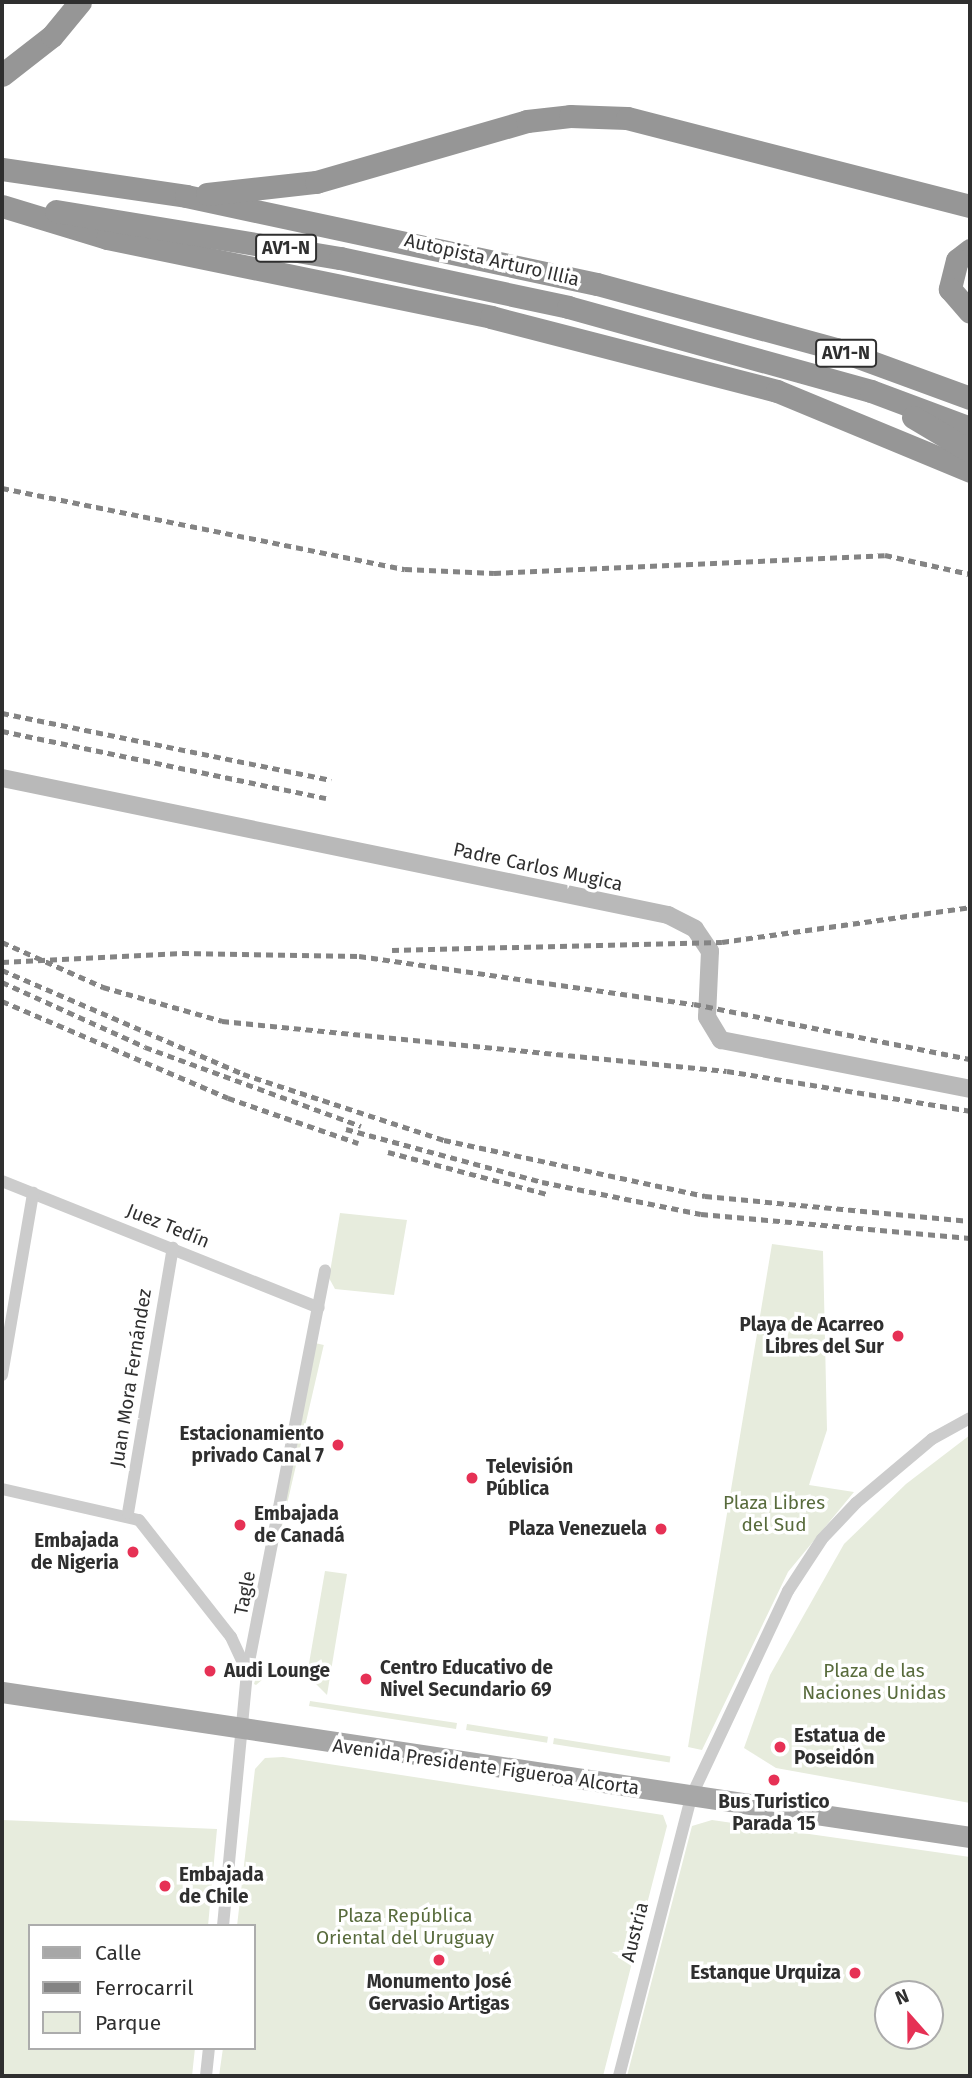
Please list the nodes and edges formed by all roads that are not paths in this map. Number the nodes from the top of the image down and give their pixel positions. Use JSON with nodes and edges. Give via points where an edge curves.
{"nodes":[{"id":1,"x":80,"y":2,"type":"edge"},
{"id":2,"x":2,"y":75,"type":"edge"},
{"id":3,"x":2,"y":169,"type":"edge"},
{"id":4,"x":186,"y":196,"type":"junction"},
{"id":5,"x":2,"y":205,"type":"edge"},
{"id":6,"x":970,"y":206,"type":"edge"},
{"id":7,"x":970,"y":250,"type":"edge"},
{"id":8,"x":970,"y":312,"type":"edge"},
{"id":9,"x":940,"y":387,"type":"junction"},
{"id":10,"x":970,"y":388,"type":"edge"},
{"id":11,"x":883,"y":395,"type":"junction"},
{"id":12,"x":970,"y":398,"type":"edge"},
{"id":13,"x":970,"y":428,"type":"edge"},
{"id":14,"x":970,"y":451,"type":"edge"},
{"id":15,"x":970,"y":471,"type":"edge"},
{"id":16,"x":2,"y":778,"type":"edge"},
{"id":17,"x":970,"y":1088,"type":"edge"},
{"id":18,"x":2,"y":1181,"type":"edge"},
{"id":19,"x":33,"y":1193,"type":"junction"},
{"id":20,"x":173,"y":1248,"type":"junction"},
{"id":21,"x":325,"y":1270,"type":"dead end"},
{"id":22,"x":319,"y":1308,"type":"junction"},
{"id":23,"x":2,"y":1375,"type":"edge"},
{"id":24,"x":970,"y":1418,"type":"edge"},
{"id":25,"x":2,"y":1489,"type":"edge"},
{"id":26,"x":128,"y":1513,"type":"junction"},
{"id":27,"x":247,"y":1672,"type":"junction"},
{"id":28,"x":2,"y":1692,"type":"edge"},
{"id":29,"x":246,"y":1732,"type":"junction"},
{"id":30,"x":691,"y":1797,"type":"junction"},
{"id":31,"x":970,"y":1837,"type":"edge"},
{"id":32,"x":223,"y":1924,"type":"edge"},
{"id":33,"x":209,"y":2050,"type":"edge"},
{"id":34,"x":206,"y":2076,"type":"edge"},
{"id":35,"x":619,"y":2076,"type":"edge"}],
"edges":[{"from":1,"to":2,"type":"highway","via":[[46,41]]},
{"from":3,"to":4,"type":"highway","name":"Autopista Arturo Illia","number":"AV1-N"},
{"from":4,"to":6,"type":"highway","via":[[316,182],[527,121],[570,116],[627,118]]},
{"from":4,"to":9,"type":"highway","name":"Autopista Arturo Illia","number":"AV1-N","via":[[597,284],[836,349]]},
{"from":5,"to":11,"type":"highway","name":"Autopista Arturo Illia","number":"AV1-N","via":[[313,253],[491,289]]},
{"from":5,"to":15,"type":"highway","via":[[107,237],[491,317],[719,375],[844,414]]},
{"from":7,"to":8,"type":"highway","via":[[957,260],[950,289]]},
{"from":9,"to":10,"type":"highway"},
{"from":9,"to":12,"type":"highway","name":"Autopista Arturo Illia","number":"AV1-N"},
{"from":11,"to":13,"type":"highway","name":"Autopista Arturo Illia","number":"AV1-N"},
{"from":11,"to":14,"type":"highway"},
{"from":16,"to":17,"type":"street","name":"Padre Carlos Mugica","via":[[668,915],[695,929],[710,951],[707,1017],[721,1040]]},
{"from":18,"to":19,"type":"street","name":"Juez Tedín"},
{"from":19,"to":20,"type":"street","name":"Juez Tedín"},
{"from":19,"to":23,"type":"street"},
{"from":20,"to":22,"type":"street","name":"Juez Tedín"},
{"from":20,"to":26,"type":"street","name":"Juan Mora Fernández"},
{"from":21,"to":22,"type":"street","name":"Tagle"},
{"from":22,"to":27,"type":"street","name":"Tagle"},
{"from":24,"to":30,"type":"street","name":"Austria","via":[[899,1464],[811,1553]]},
{"from":25,"to":26,"type":"street"},
{"from":26,"to":27,"type":"street","via":[[144,1524],[231,1637]]},
{"from":27,"to":29,"type":"street","name":"Tagle"},
{"from":28,"to":29,"type":"main road","name":"Avenida Presidente Figueroa Alcorta"},
{"from":29,"to":30,"type":"main road","name":"Avenida Presidente Figueroa Alcorta"},
{"from":29,"to":32,"type":"street","name":"Tagle"},
{"from":30,"to":31,"type":"main road","name":"Avenida Presidente Figueroa Alcorta"},
{"from":30,"to":35,"type":"street","name":"Austria"},
{"from":33,"to":34,"type":"street"}]}
